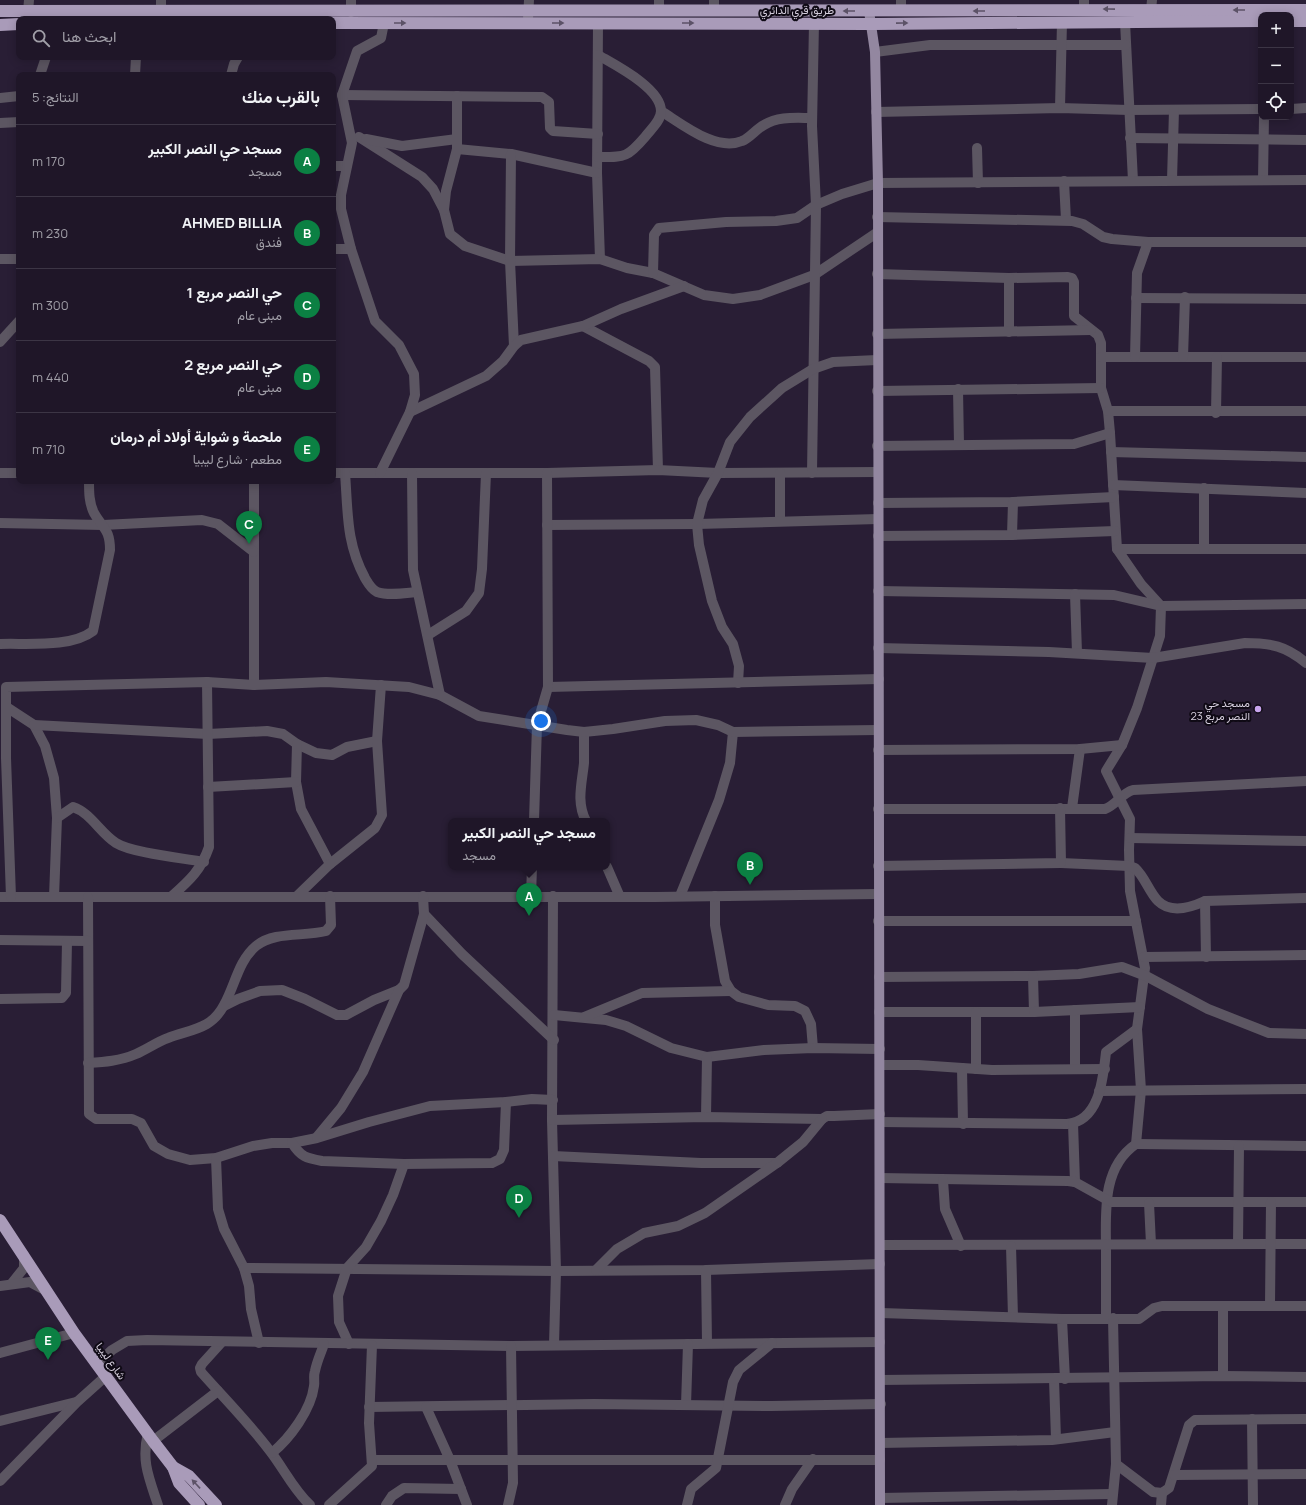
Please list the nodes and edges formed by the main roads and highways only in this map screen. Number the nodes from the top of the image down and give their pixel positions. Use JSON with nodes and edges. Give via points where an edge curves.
{"nodes":[{"id":1,"x":659,"y":5,"type":"edge"},
{"id":2,"x":714,"y":5,"type":"edge"},
{"id":3,"x":901,"y":5,"type":"edge"},
{"id":4,"x":1084,"y":5,"type":"edge"},
{"id":5,"x":1151,"y":5,"type":"edge"},
{"id":6,"x":29,"y":6,"type":"edge"},
{"id":7,"x":161,"y":6,"type":"edge"},
{"id":8,"x":351,"y":6,"type":"edge"},
{"id":9,"x":1306,"y":10,"type":"edge"},
{"id":10,"x":0,"y":11,"type":"edge"},
{"id":11,"x":528,"y":11,"type":"edge"},
{"id":12,"x":869,"y":11,"type":"junction"},
{"id":13,"x":1258,"y":21,"type":"edge"},
{"id":14,"x":1294,"y":21,"type":"edge"},
{"id":15,"x":1306,"y":21,"type":"edge"},
{"id":16,"x":336,"y":23,"type":"edge"},
{"id":17,"x":16,"y":24,"type":"edge"},
{"id":18,"x":872,"y":24,"type":"junction"},
{"id":19,"x":0,"y":25,"type":"edge"},
{"id":20,"x":0,"y":1221,"type":"edge"},
{"id":21,"x":173,"y":1466,"type":"junction"},
{"id":22,"x":880,"y":1501,"type":"edge"},
{"id":23,"x":199,"y":1505,"type":"edge"},
{"id":24,"x":216,"y":1505,"type":"edge"}],
"edges":[{"from":1,"to":2,"type":"highway","name":"طريق قري الدائري"},
{"from":1,"to":11,"type":"highway","name":"طريق قري الدائري"},
{"from":12,"to":2,"type":"highway","name":"طريق قري الدائري","one_way":true},
{"from":4,"to":3,"type":"highway","name":"طريق قري الدائري","one_way":true},
{"from":3,"to":12,"type":"highway","name":"طريق قري الدائري"},
{"from":5,"to":4,"type":"highway","name":"طريق قري الدائري","one_way":true},
{"from":9,"to":5,"type":"highway","name":"طريق قري الدائري","one_way":true},
{"from":6,"to":7,"type":"highway","name":"طريق قري الدائري"},
{"from":6,"to":10,"type":"highway","name":"طريق قري الدائري"},
{"from":7,"to":8,"type":"highway","name":"طريق قري الدائري"},
{"from":8,"to":11,"type":"highway","name":"طريق قري الدائري"},
{"from":16,"to":11,"type":"highway","name":"طريق قري الدائري","one_way":true,"via":[[384,23]]},
{"from":11,"to":18,"type":"highway","name":"طريق قري الدائري","one_way":true,"via":[[598,23]]},
{"from":12,"to":18,"type":"main road"},
{"from":18,"to":13,"type":"highway","name":"طريق قري الدائري","one_way":true},
{"from":14,"to":15,"type":"highway"},
{"from":17,"to":19,"type":"highway"},
{"from":18,"to":22,"type":"main road","via":[[878,183]]},
{"from":20,"to":21,"type":"highway","name":"شارع ليبيا","via":[[74,1333]]},
{"from":21,"to":23,"type":"highway","via":[[179,1483]]},
{"from":24,"to":21,"type":"highway","name":"شارع ليبيا","one_way":true,"via":[[188,1476]]}]}
